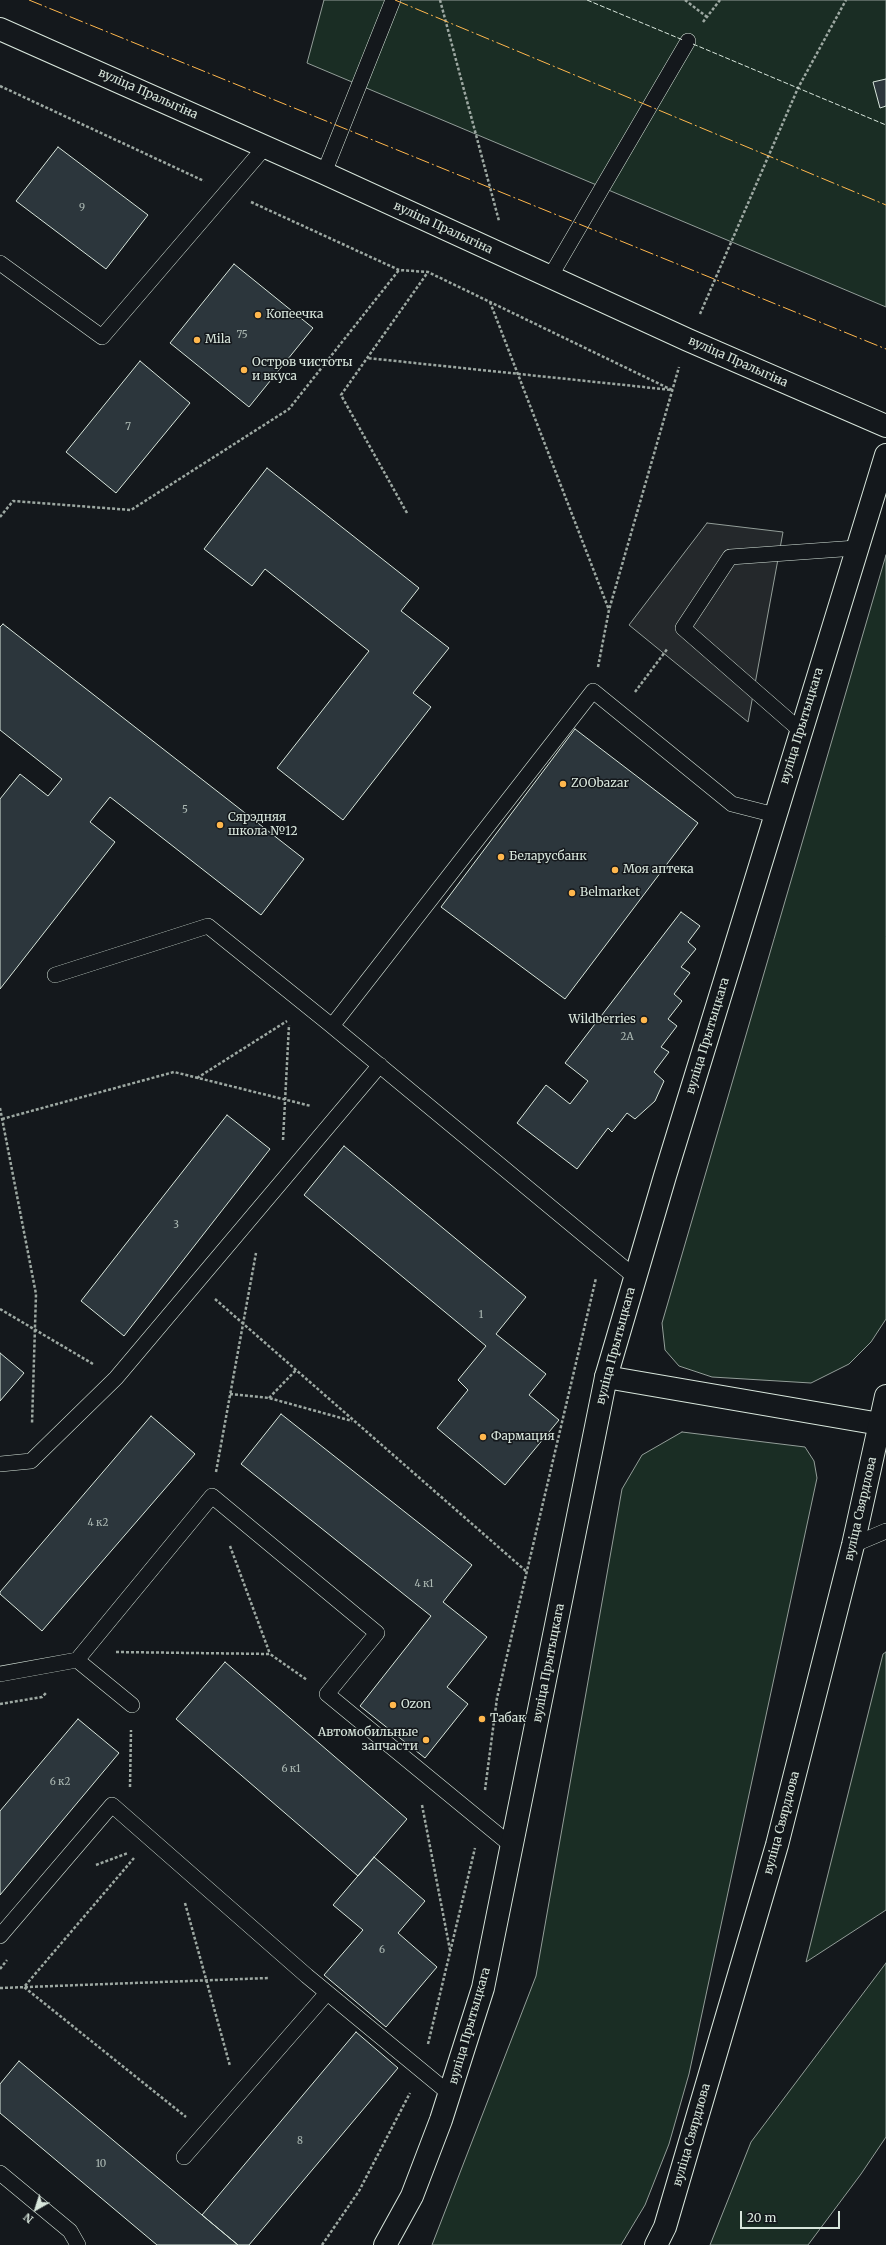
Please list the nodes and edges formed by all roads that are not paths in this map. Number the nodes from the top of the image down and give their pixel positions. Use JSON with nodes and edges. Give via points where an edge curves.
{"nodes":[{"id":1,"x":393,"y":0,"type":"edge"},
{"id":2,"x":0,"y":29,"type":"edge"},
{"id":3,"x":688,"y":41,"type":"dead end"},
{"id":4,"x":265,"y":147,"type":"junction"},
{"id":5,"x":324,"y":173,"type":"junction"},
{"id":6,"x":0,"y":263,"type":"edge"},
{"id":7,"x":550,"y":277,"type":"junction"},
{"id":8,"x":886,"y":426,"type":"edge"},
{"id":9,"x":886,"y":455,"type":"edge"},
{"id":10,"x":856,"y":548,"type":"junction"},
{"id":11,"x":801,"y":731,"type":"junction"},
{"id":12,"x":775,"y":815,"type":"junction"},
{"id":13,"x":55,"y":975,"type":"dead end"},
{"id":14,"x":332,"y":1026,"type":"junction"},
{"id":15,"x":380,"y":1065,"type":"junction"},
{"id":16,"x":635,"y":1277,"type":"junction"},
{"id":17,"x":606,"y":1377,"type":"junction"},
{"id":18,"x":886,"y":1396,"type":"edge"},
{"id":19,"x":880,"y":1424,"type":"junction"},
{"id":20,"x":0,"y":1464,"type":"edge"},
{"id":21,"x":886,"y":1531,"type":"edge"},
{"id":22,"x":853,"y":1545,"type":"junction"},
{"id":23,"x":81,"y":1656,"type":"junction"},
{"id":24,"x":0,"y":1674,"type":"edge"},
{"id":25,"x":132,"y":1705,"type":"road end"},
{"id":26,"x":512,"y":1846,"type":"junction"},
{"id":27,"x":0,"y":1936,"type":"edge"},
{"id":28,"x":328,"y":1993,"type":"junction"},
{"id":29,"x":450,"y":2094,"type":"junction"},
{"id":30,"x":184,"y":2157,"type":"dead end"},
{"id":31,"x":0,"y":2173,"type":"edge"},
{"id":32,"x":78,"y":2245,"type":"edge"},
{"id":33,"x":385,"y":2245,"type":"edge"},
{"id":34,"x":656,"y":2245,"type":"edge"}],
"edges":[{"from":1,"to":5,"type":"lane"},
{"from":2,"to":4,"type":"street","name":"вуліца Пралыгіна"},
{"from":3,"to":7,"type":"lane"},
{"from":4,"to":5,"type":"street","name":"вуліца Пралыгіна"},
{"from":4,"to":6,"type":"lane","via":[[102,337]]},
{"from":5,"to":7,"type":"street","name":"вуліца Пралыгіна"},
{"from":7,"to":8,"type":"street","name":"вуліца Пралыгіна"},
{"from":9,"to":10,"type":"street","name":"вуліца Прытыцкага"},
{"from":10,"to":11,"type":"street","name":"вуліца Прытыцкага"},
{"from":10,"to":11,"type":"lane","via":[[730,558],[683,628]]},
{"from":11,"to":12,"type":"street","name":"вуліца Прытыцкага"},
{"from":12,"to":14,"type":"lane","via":[[732,804],[593,691]]},
{"from":12,"to":16,"type":"street","name":"вуліца Прытыцкага"},
{"from":13,"to":14,"type":"lane","via":[[208,926]]},
{"from":14,"to":15,"type":"lane"},
{"from":15,"to":16,"type":"lane"},
{"from":15,"to":20,"type":"lane","via":[[116,1378],[31,1461]]},
{"from":16,"to":17,"type":"street","name":"вуліца Прытыцкага"},
{"from":17,"to":19,"type":"street"},
{"from":17,"to":26,"type":"street","name":"вуліца Прытыцкага"},
{"from":18,"to":19,"type":"street","name":"вуліца Свярдлова"},
{"from":19,"to":22,"type":"street","name":"вуліца Свярдлова"},
{"from":21,"to":22,"type":"lane"},
{"from":22,"to":34,"type":"street","name":"вуліца Свярдлова","via":[[777,1845],[665,2227]]},
{"from":23,"to":24,"type":"lane"},
{"from":23,"to":25,"type":"lane"},
{"from":23,"to":26,"type":"lane","via":[[212,1496],[377,1633],[327,1694]]},
{"from":26,"to":29,"type":"street","name":"вуліца Прытыцкага","via":[[484,1988]]},
{"from":27,"to":28,"type":"lane","via":[[112,1805]]},
{"from":28,"to":29,"type":"lane"},
{"from":28,"to":30,"type":"lane"},
{"from":29,"to":33,"type":"street","name":"вуліца Прытыцкага","via":[[412,2196]]},
{"from":31,"to":32,"type":"lane","via":[[70,2231]]}]}
